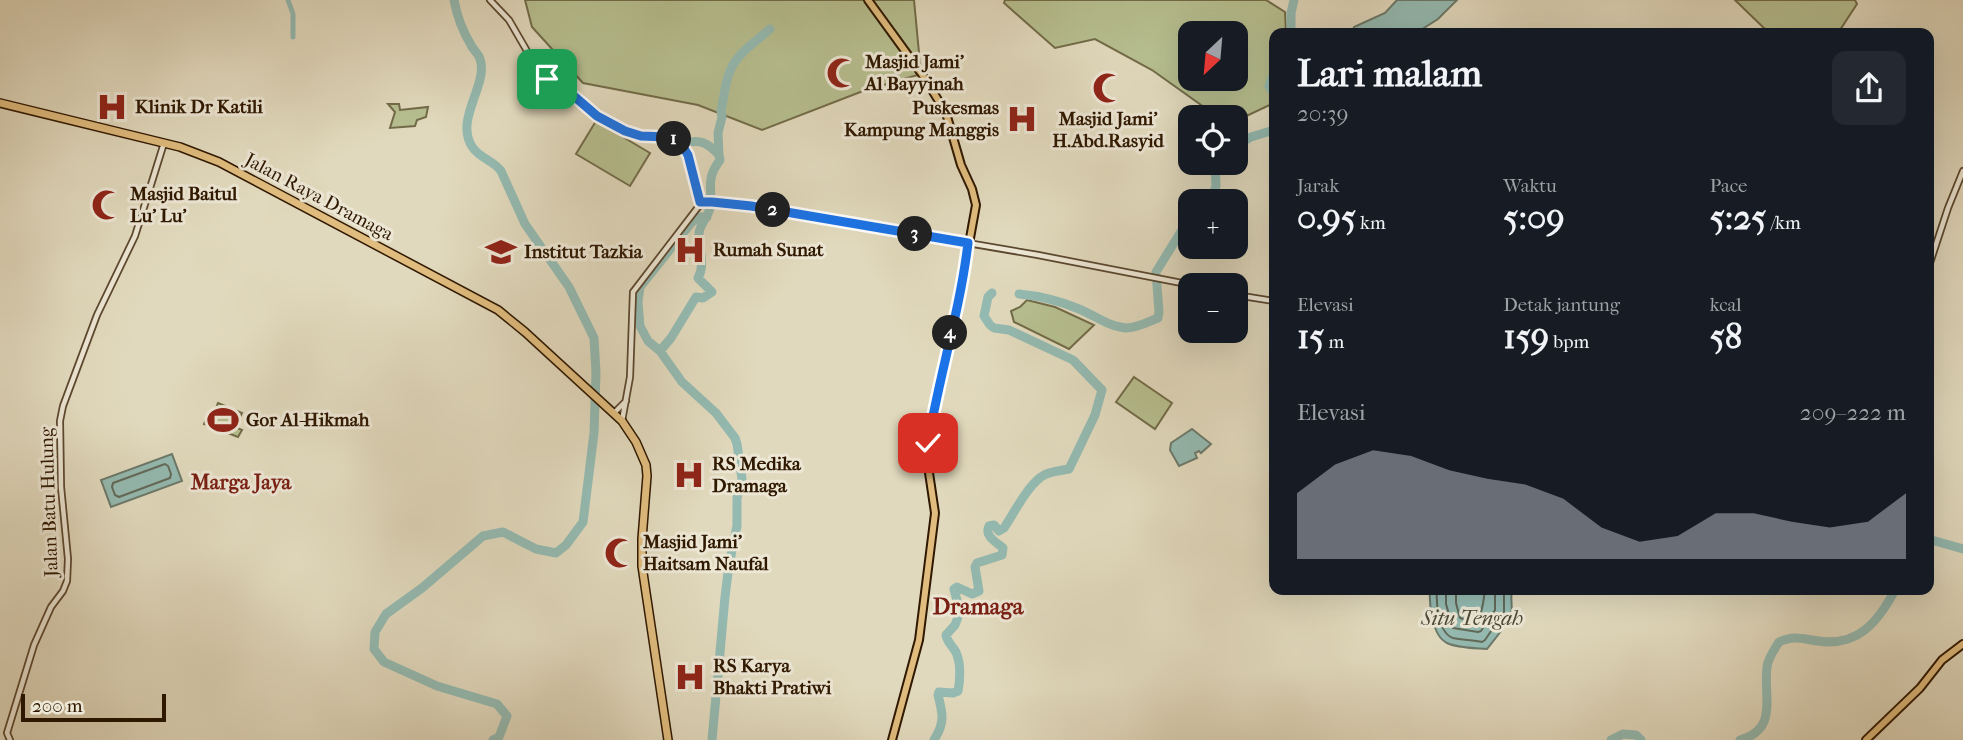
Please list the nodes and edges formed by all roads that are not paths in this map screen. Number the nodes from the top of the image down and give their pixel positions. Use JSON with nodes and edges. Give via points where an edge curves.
{"nodes":[{"id":1,"x":490,"y":0,"type":"edge"},
{"id":2,"x":867,"y":0,"type":"edge"},
{"id":3,"x":0,"y":103,"type":"edge"},
{"id":4,"x":164,"y":144,"type":"junction"},
{"id":5,"x":1963,"y":171,"type":"edge"},
{"id":6,"x":700,"y":202,"type":"junction"},
{"id":7,"x":968,"y":243,"type":"junction"},
{"id":8,"x":1934,"y":251,"type":"edge"},
{"id":9,"x":1178,"y":282,"type":"edge"},
{"id":10,"x":1248,"y":297,"type":"edge"},
{"id":11,"x":1269,"y":300,"type":"edge"},
{"id":12,"x":627,"y":400,"type":"junction"},
{"id":13,"x":613,"y":412,"type":"junction"},
{"id":14,"x":622,"y":421,"type":"junction"},
{"id":15,"x":1963,"y":644,"type":"edge"},
{"id":16,"x":10,"y":740,"type":"edge"},
{"id":17,"x":668,"y":740,"type":"edge"},
{"id":18,"x":892,"y":740,"type":"edge"},
{"id":19,"x":1866,"y":740,"type":"edge"}],
"edges":[{"from":1,"to":6,"type":"street","via":[[509,20],[547,79],[625,131],[680,142]]},
{"from":2,"to":7,"type":"main road","via":[[946,113],[975,201]]},
{"from":3,"to":4,"type":"highway","name":"Jalan Raya Dramaga"},
{"from":4,"to":13,"type":"highway","name":"Jalan Raya Dramaga","via":[[219,162],[498,310]]},
{"from":4,"to":16,"type":"street","name":"Jalan Batu Hulung","via":[[133,241],[97,315],[63,406],[61,487],[68,575],[34,645],[7,733]]},
{"from":5,"to":8,"type":"street"},
{"from":6,"to":7,"type":"street","via":[[751,206]]},
{"from":6,"to":12,"type":"street","via":[[633,292]]},
{"from":7,"to":9,"type":"street"},
{"from":7,"to":18,"type":"main road","via":[[928,443],[935,513],[920,631]]},
{"from":10,"to":11,"type":"street"},
{"from":12,"to":13,"type":"street"},
{"from":12,"to":14,"type":"street"},
{"from":13,"to":14,"type":"highway","name":"Jalan Raya Dramaga"},
{"from":14,"to":17,"type":"highway","name":"Jalan Raya Dramaga","via":[[646,465],[642,566]]},
{"from":15,"to":19,"type":"main road"}]}
